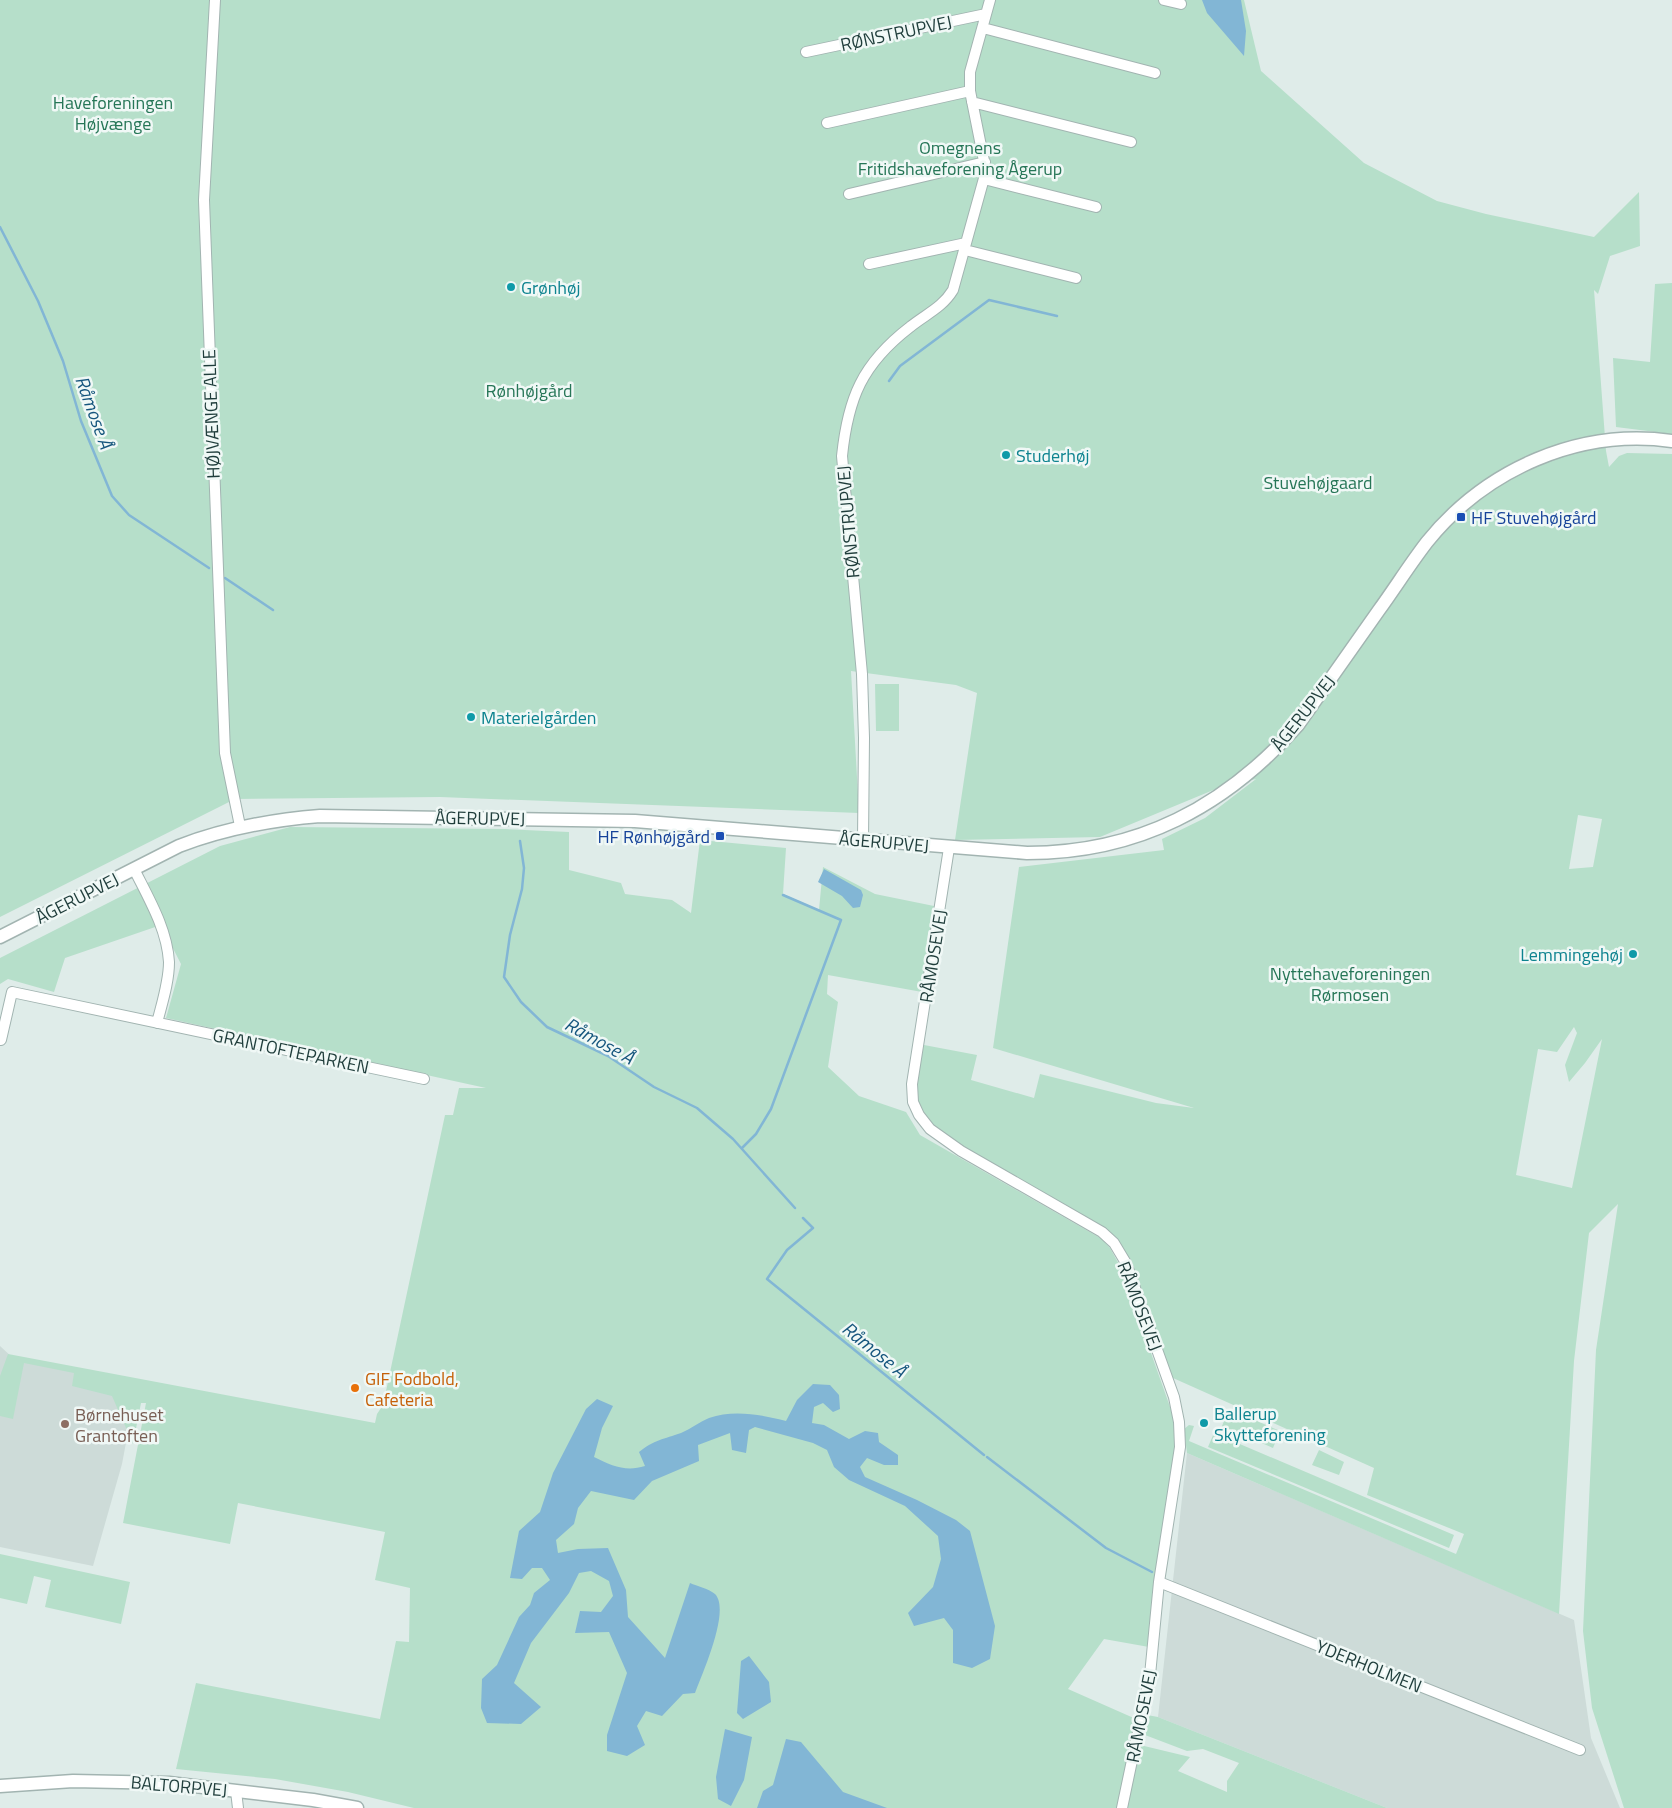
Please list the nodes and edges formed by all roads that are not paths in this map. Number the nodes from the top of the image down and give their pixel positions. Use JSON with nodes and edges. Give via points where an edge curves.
{"nodes":[{"id":1,"x":215,"y":0,"type":"edge"},
{"id":2,"x":990,"y":0,"type":"edge"},
{"id":3,"x":1164,"y":0,"type":"edge"},
{"id":4,"x":1181,"y":4,"type":"dead end"},
{"id":5,"x":986,"y":14,"type":"junction"},
{"id":6,"x":982,"y":28,"type":"junction"},
{"id":7,"x":806,"y":52,"type":"dead end"},
{"id":8,"x":1155,"y":72,"type":"dead end"},
{"id":9,"x":971,"y":97,"type":"junction"},
{"id":10,"x":827,"y":123,"type":"dead end"},
{"id":11,"x":1131,"y":142,"type":"dead end"},
{"id":12,"x":985,"y":162,"type":"junction"},
{"id":13,"x":984,"y":179,"type":"junction"},
{"id":14,"x":849,"y":194,"type":"dead end"},
{"id":15,"x":1096,"y":207,"type":"dead end"},
{"id":16,"x":966,"y":246,"type":"junction"},
{"id":17,"x":869,"y":264,"type":"dead end"},
{"id":18,"x":1076,"y":278,"type":"dead end"},
{"id":19,"x":1672,"y":441,"type":"edge"},
{"id":20,"x":240,"y":826,"type":"junction"},
{"id":21,"x":863,"y":840,"type":"junction"},
{"id":22,"x":949,"y":848,"type":"junction"},
{"id":23,"x":134,"y":869,"type":"junction"},
{"id":24,"x":0,"y":937,"type":"edge"},
{"id":25,"x":157,"y":1022,"type":"junction"},
{"id":26,"x":1,"y":1040,"type":"dead end"},
{"id":27,"x":424,"y":1079,"type":"dead end"},
{"id":28,"x":1159,"y":1582,"type":"junction"},
{"id":29,"x":1580,"y":1750,"type":"dead end"},
{"id":30,"x":0,"y":1786,"type":"edge"},
{"id":31,"x":236,"y":1791,"type":"junction"},
{"id":32,"x":238,"y":1808,"type":"edge"},
{"id":33,"x":357,"y":1808,"type":"edge"},
{"id":34,"x":1122,"y":1808,"type":"edge"}],
"edges":[{"from":1,"to":20,"type":"street","name":"HØJVÆNGE ALLE","via":[[204,200],[224,753]]},
{"from":2,"to":5,"type":"street","name":"RØNSTRUPVEJ"},
{"from":3,"to":4,"type":"street"},
{"from":5,"to":6,"type":"street","name":"RØNSTRUPVEJ"},
{"from":5,"to":7,"type":"street","name":"RØNSTRUPVEJ"},
{"from":6,"to":8,"type":"street"},
{"from":6,"to":9,"type":"street","name":"RØNSTRUPVEJ","via":[[970,72]]},
{"from":9,"to":10,"type":"street"},
{"from":9,"to":11,"type":"street"},
{"from":9,"to":12,"type":"street","name":"RØNSTRUPVEJ"},
{"from":12,"to":13,"type":"street","name":"RØNSTRUPVEJ"},
{"from":12,"to":14,"type":"street"},
{"from":13,"to":15,"type":"street"},
{"from":13,"to":16,"type":"street","name":"RØNSTRUPVEJ"},
{"from":16,"to":17,"type":"street"},
{"from":16,"to":18,"type":"street"},
{"from":16,"to":21,"type":"street","name":"RØNSTRUPVEJ","via":[[953,290],[945,303],[890,342],[855,393],[846,421],[842,456],[862,674]]},
{"from":19,"to":22,"type":"street","name":"ÅGERUPVEJ","via":[[1609,439],[1552,453],[1502,477],[1470,498],[1427,542],[1298,725],[1277,749],[1248,775],[1190,814],[1121,841],[1059,853]]},
{"from":20,"to":21,"type":"street","name":"ÅGERUPVEJ","via":[[320,816],[625,820]]},
{"from":20,"to":23,"type":"street","name":"ÅGERUPVEJ","via":[[179,846]]},
{"from":21,"to":22,"type":"street","name":"ÅGERUPVEJ"},
{"from":22,"to":28,"type":"street","name":"RÅMOSEVEJ","via":[[912,1084],[914,1102],[930,1129],[961,1151],[1102,1232],[1114,1243],[1126,1263],[1174,1397],[1179,1422],[1180,1447]]},
{"from":23,"to":24,"type":"street","name":"ÅGERUPVEJ"},
{"from":23,"to":25,"type":"street","via":[[166,942],[167,983]]},
{"from":25,"to":26,"type":"street","name":"GRANTOFTEPARKEN","via":[[12,992]]},
{"from":25,"to":27,"type":"street","name":"GRANTOFTEPARKEN"},
{"from":28,"to":29,"type":"street","name":"YDERHOLMEN"},
{"from":28,"to":34,"type":"street","name":"RÅMOSEVEJ","via":[[1150,1675]]},
{"from":30,"to":31,"type":"street","name":"BALTORPVEJ","via":[[73,1781],[169,1783]]},
{"from":31,"to":32,"type":"street"},
{"from":31,"to":33,"type":"street","name":"BALTORPVEJ"}]}
